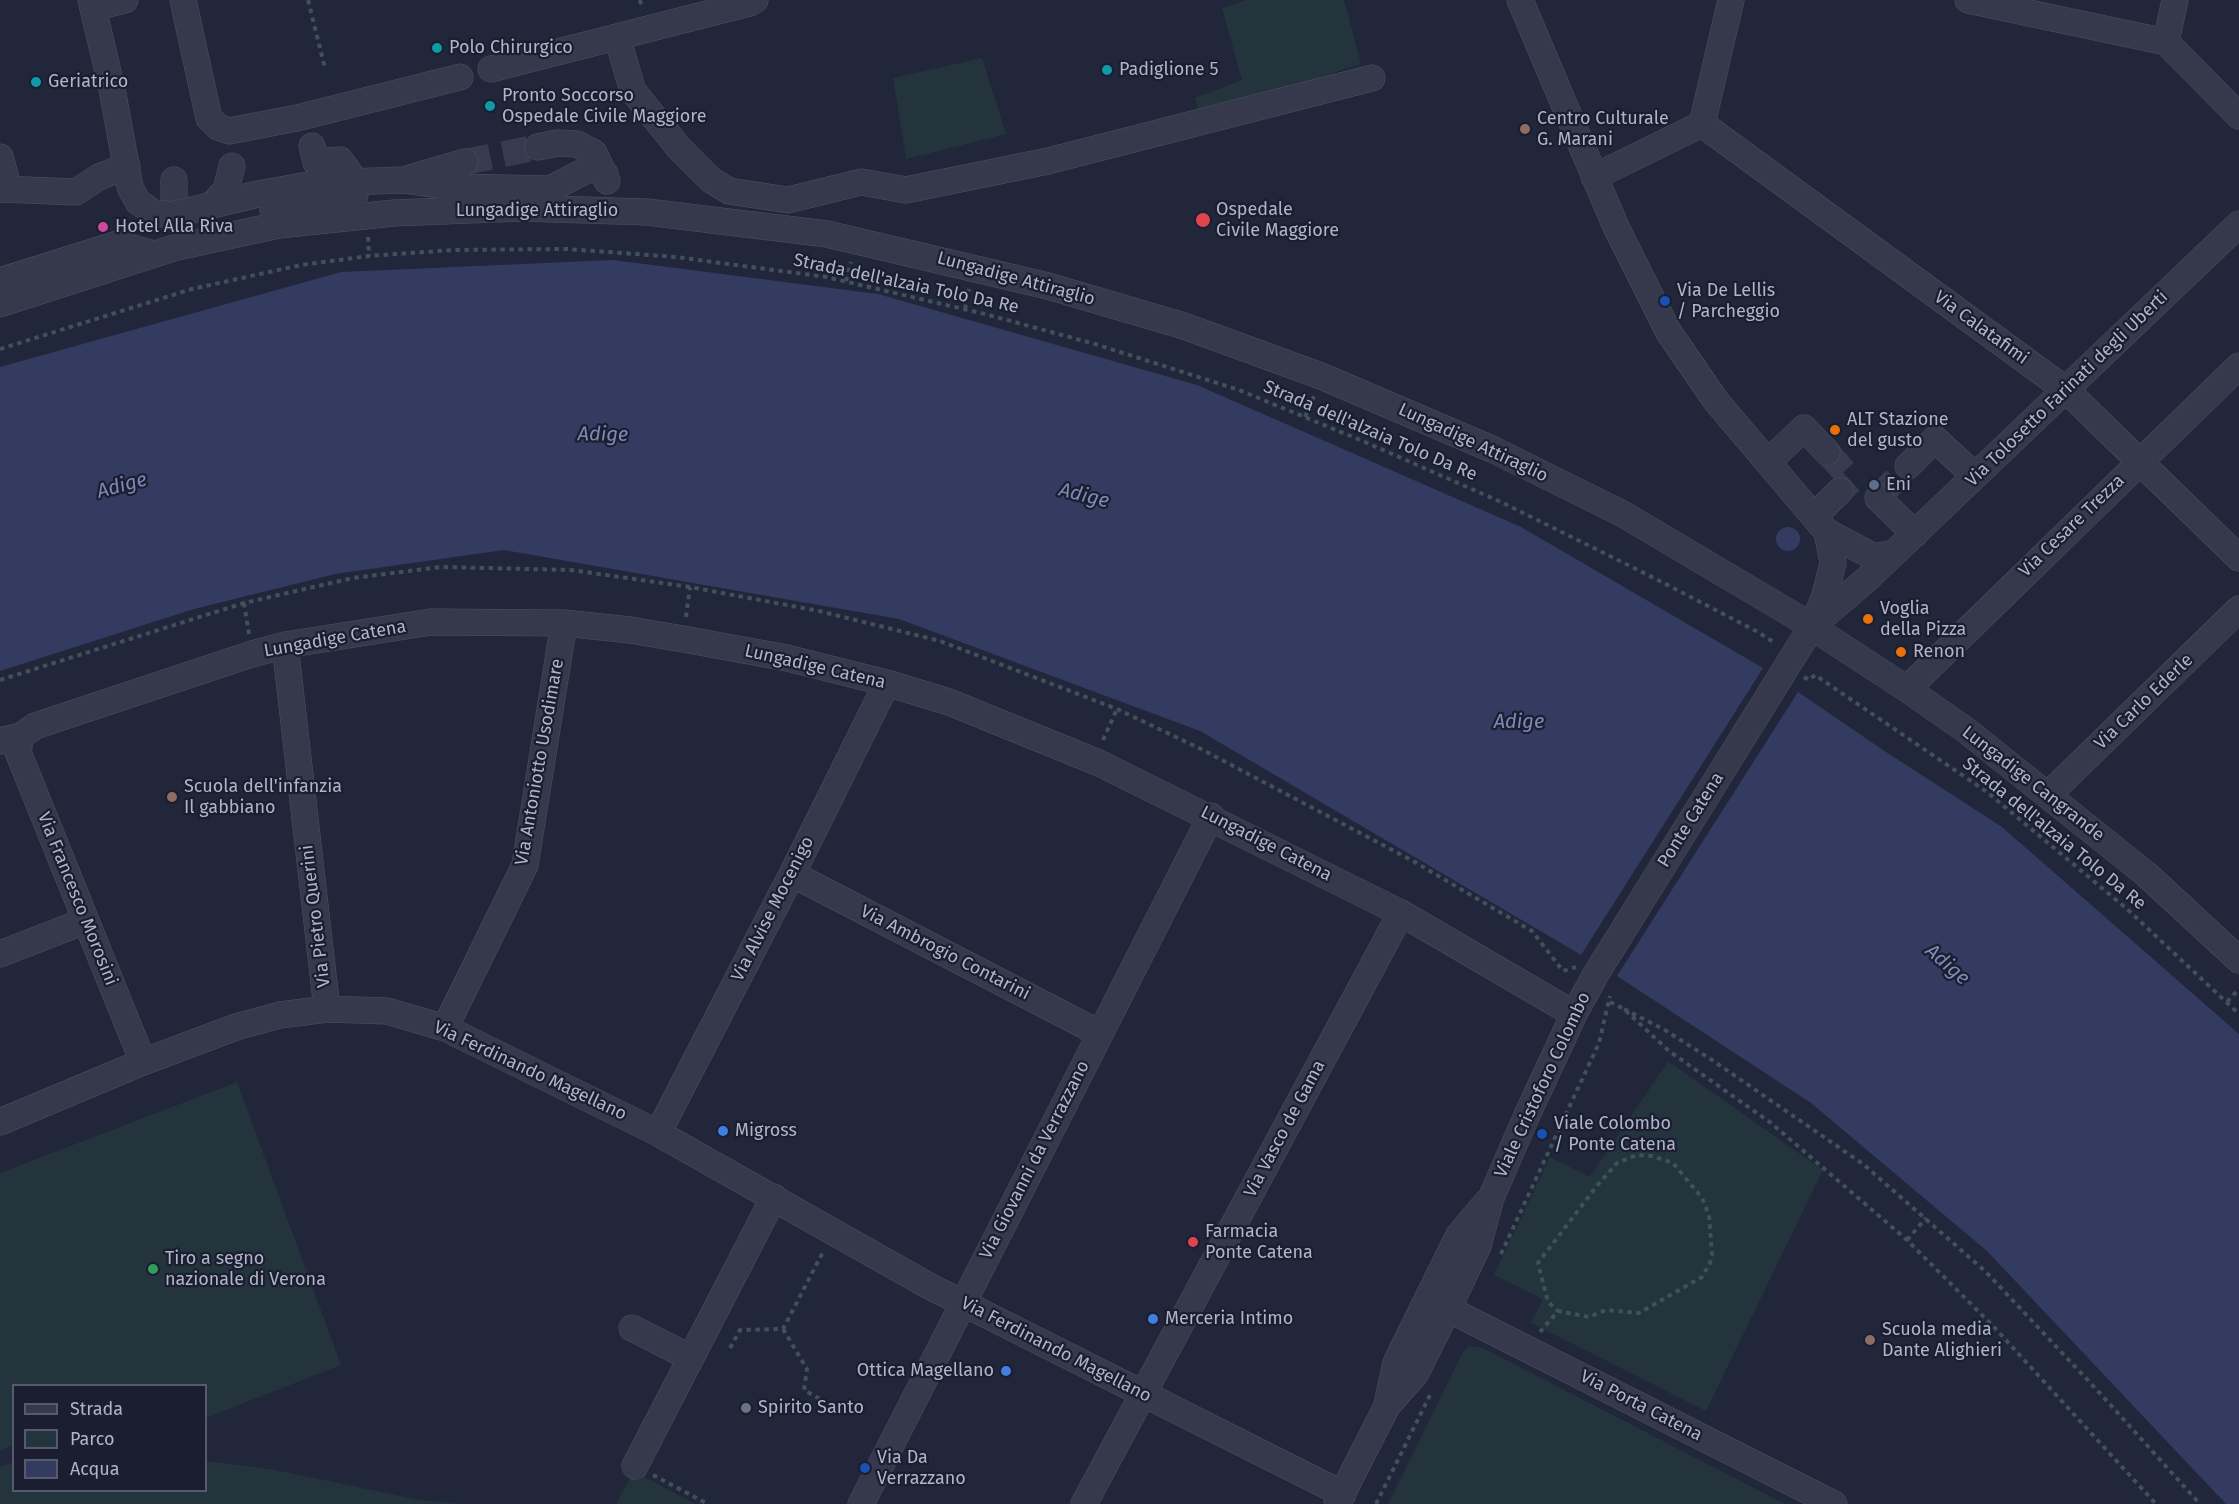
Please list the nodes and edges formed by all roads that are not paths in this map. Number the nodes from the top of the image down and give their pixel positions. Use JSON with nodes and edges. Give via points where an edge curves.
{"nodes":[{"id":1,"x":125,"y":0,"type":"edge"},
{"id":2,"x":183,"y":0,"type":"edge"},
{"id":3,"x":754,"y":0,"type":"edge"},
{"id":4,"x":1520,"y":0,"type":"edge"},
{"id":5,"x":1731,"y":0,"type":"edge"},
{"id":6,"x":1968,"y":0,"type":"edge"},
{"id":7,"x":2175,"y":0,"type":"edge"},
{"id":8,"x":92,"y":4,"type":"edge"},
{"id":9,"x":617,"y":38,"type":"junction"},
{"id":10,"x":2166,"y":42,"type":"junction"},
{"id":11,"x":491,"y":69,"type":"dead end"},
{"id":12,"x":460,"y":77,"type":"dead end"},
{"id":13,"x":1372,"y":78,"type":"dead end"},
{"id":14,"x":2239,"y":116,"type":"edge"},
{"id":15,"x":1702,"y":124,"type":"junction"},
{"id":16,"x":312,"y":146,"type":"dead end"},
{"id":17,"x":538,"y":147,"type":"tunnel mouth"},
{"id":18,"x":0,"y":157,"type":"edge"},
{"id":19,"x":465,"y":162,"type":"tunnel mouth"},
{"id":20,"x":605,"y":174,"type":"junction"},
{"id":21,"x":129,"y":177,"type":"junction"},
{"id":22,"x":1594,"y":177,"type":"junction"},
{"id":23,"x":403,"y":180,"type":"junction"},
{"id":24,"x":357,"y":183,"type":"junction"},
{"id":25,"x":4,"y":189,"type":"edge"},
{"id":26,"x":617,"y":210,"type":"junction"},
{"id":27,"x":171,"y":222,"type":"junction"},
{"id":28,"x":2239,"y":224,"type":"edge"},
{"id":29,"x":234,"y":234,"type":"junction"},
{"id":30,"x":0,"y":281,"type":"edge"},
{"id":31,"x":0,"y":304,"type":"edge"},
{"id":32,"x":2239,"y":366,"type":"edge"},
{"id":33,"x":2066,"y":390,"type":"junction"},
{"id":34,"x":1827,"y":452,"type":"tunnel mouth"},
{"id":35,"x":2139,"y":461,"type":"junction"},
{"id":36,"x":1768,"y":462,"type":"junction"},
{"id":37,"x":1908,"y":466,"type":"tunnel mouth"},
{"id":38,"x":1975,"y":476,"type":"junction"},
{"id":39,"x":1840,"y":491,"type":"tunnel mouth"},
{"id":40,"x":1878,"y":498,"type":"dead end"},
{"id":41,"x":1821,"y":524,"type":"junction"},
{"id":42,"x":1915,"y":534,"type":"junction"},
{"id":43,"x":1894,"y":553,"type":"junction"},
{"id":44,"x":2239,"y":558,"type":"edge"},
{"id":45,"x":2239,"y":609,"type":"edge"},
{"id":46,"x":564,"y":623,"type":"junction"},
{"id":47,"x":1812,"y":626,"type":"junction"},
{"id":48,"x":285,"y":645,"type":"junction"},
{"id":49,"x":1788,"y":665,"type":"joint"},
{"id":50,"x":887,"y":683,"type":"junction"},
{"id":51,"x":1907,"y":688,"type":"junction"},
{"id":52,"x":11,"y":738,"type":"edge"},
{"id":53,"x":2048,"y":795,"type":"junction"},
{"id":54,"x":1211,"y":816,"type":"junction"},
{"id":55,"x":792,"y":874,"type":"junction"},
{"id":56,"x":1401,"y":913,"type":"junction"},
{"id":57,"x":85,"y":921,"type":"junction"},
{"id":58,"x":0,"y":954,"type":"edge"},
{"id":59,"x":2239,"y":960,"type":"edge"},
{"id":60,"x":1603,"y":984,"type":"joint"},
{"id":61,"x":327,"y":1008,"type":"junction"},
{"id":62,"x":1574,"y":1014,"type":"junction"},
{"id":63,"x":445,"y":1028,"type":"junction"},
{"id":64,"x":1099,"y":1033,"type":"junction"},
{"id":65,"x":143,"y":1062,"type":"junction"},
{"id":66,"x":0,"y":1122,"type":"edge"},
{"id":67,"x":658,"y":1133,"type":"junction"},
{"id":68,"x":774,"y":1197,"type":"junction"},
{"id":69,"x":1491,"y":1198,"type":"junction"},
{"id":70,"x":963,"y":1303,"type":"junction"},
{"id":71,"x":1448,"y":1309,"type":"junction"},
{"id":72,"x":632,"y":1328,"type":"dead end"},
{"id":73,"x":691,"y":1358,"type":"junction"},
{"id":74,"x":1142,"y":1394,"type":"junction"},
{"id":75,"x":1387,"y":1406,"type":"junction"},
{"id":76,"x":635,"y":1466,"type":"road end"},
{"id":77,"x":1340,"y":1499,"type":"edge"},
{"id":78,"x":861,"y":1504,"type":"edge"},
{"id":79,"x":1084,"y":1504,"type":"edge"},
{"id":80,"x":1834,"y":1504,"type":"edge"}],
"edges":[{"from":1,"to":8,"type":"street"},
{"from":2,"to":12,"type":"street","via":[[209,118],[218,128],[229,131],[297,118]]},
{"from":3,"to":9,"type":"street"},
{"from":4,"to":22,"type":"street"},
{"from":5,"to":15,"type":"street"},
{"from":6,"to":10,"type":"street"},
{"from":7,"to":10,"type":"street"},
{"from":8,"to":21,"type":"street"},
{"from":9,"to":11,"type":"street"},
{"from":9,"to":13,"type":"street","via":[[633,91],[711,180],[729,191],[788,200],[861,182],[906,190],[1048,161]]},
{"from":10,"to":14,"type":"street"},
{"from":15,"to":22,"type":"street"},
{"from":15,"to":33,"type":"street","name":"Via Calatafimi"},
{"from":16,"to":24,"type":"street","via":[[316,162],[340,160]]},
{"from":17,"to":20,"type":"street","via":[[577,144],[594,153]]},
{"from":18,"to":25,"type":"street"},
{"from":19,"to":23,"type":"street"},
{"from":20,"to":23,"type":"street","via":[[588,170],[550,189],[453,187]]},
{"from":20,"to":26,"type":"street"},
{"from":21,"to":24,"type":"street","bridge":true,"via":[[138,202],[154,213],[172,215],[212,205],[226,190],[232,166],[242,182],[258,194],[319,183]]},
{"from":21,"to":25,"type":"street","via":[[99,177],[76,192]]},
{"from":22,"to":36,"type":"street","via":[[1668,331],[1716,401]]},
{"from":23,"to":24,"type":"street"},
{"from":23,"to":29,"type":"street","via":[[361,194],[258,212]]},
{"from":26,"to":29,"type":"street","name":"Lungadige Attiraglio","via":[[521,208],[394,213],[279,225]]},
{"from":26,"to":47,"type":"street","name":"Lungadige Attiraglio","via":[[827,234],[1048,286],[1184,326],[1321,376],[1494,450],[1623,514]]},
{"from":27,"to":29,"type":"street","name":"Lungadige Attiraglio"},
{"from":27,"to":30,"type":"street","name":"Lungadige Attiraglio","via":[[118,244]]},
{"from":27,"to":31,"type":"street","name":"Lungadige Attiraglio"},
{"from":28,"to":33,"type":"street","name":"Via Tolosetto Farinati degli Uberti"},
{"from":32,"to":35,"type":"street","name":"Via Cesare Trezza"},
{"from":33,"to":35,"type":"street","name":"Via Calatafimi"},
{"from":33,"to":38,"type":"street","name":"Via Tolosetto Farinati degli Uberti"},
{"from":34,"to":36,"type":"street","via":[[1804,428]]},
{"from":35,"to":44,"type":"street","name":"Via Calatafimi"},
{"from":35,"to":51,"type":"street","name":"Via Cesare Trezza"},
{"from":36,"to":41,"type":"street"},
{"from":37,"to":38,"type":"street","via":[[1935,439]]},
{"from":38,"to":42,"type":"street","name":"Via Tolosetto Farinati degli Uberti"},
{"from":39,"to":41,"type":"street"},
{"from":40,"to":42,"type":"street"},
{"from":41,"to":43,"type":"street","via":[[1874,557]]},
{"from":41,"to":47,"type":"street","via":[[1833,563]]},
{"from":42,"to":43,"type":"street","name":"Via Tolosetto Farinati degli Uberti"},
{"from":43,"to":47,"type":"street","name":"Via Tolosetto Farinati degli Uberti"},
{"from":45,"to":53,"type":"street","name":"Via Carlo Ederle"},
{"from":46,"to":48,"type":"street","name":"Lungadige Catena","via":[[431,622]]},
{"from":46,"to":50,"type":"street","name":"Lungadige Catena","via":[[630,630],[764,654]]},
{"from":46,"to":63,"type":"street","name":"Via Antoniotto Usodimare","via":[[525,865]]},
{"from":47,"to":49,"type":"street","name":"Via Tolosetto Farinati degli Uberti"},
{"from":47,"to":51,"type":"street","name":"Lungadige Cangrande"},
{"from":48,"to":52,"type":"street","name":"Lungadige Catena","via":[[35,726]]},
{"from":48,"to":61,"type":"street","name":"Via Pietro Querini"},
{"from":49,"to":60,"type":"street","name":"Ponte Catena"},
{"from":50,"to":54,"type":"street","name":"Lungadige Catena","via":[[948,702],[1099,763]]},
{"from":50,"to":55,"type":"street","name":"Via Alvise Mocenigo"},
{"from":51,"to":53,"type":"street","name":"Lungadige Cangrande"},
{"from":52,"to":57,"type":"street","name":"Via Francesco Morosini"},
{"from":53,"to":59,"type":"street","name":"Lungadige Cangrande","via":[[2146,874]]},
{"from":54,"to":56,"type":"street","name":"Lungadige Catena"},
{"from":54,"to":64,"type":"street","name":"Via Giovanni da Verrazzano"},
{"from":55,"to":64,"type":"street","name":"Via Ambrogio Contarini"},
{"from":55,"to":67,"type":"street","name":"Via Alvise Mocenigo"},
{"from":56,"to":62,"type":"street","name":"Lungadige Catena"},
{"from":56,"to":74,"type":"street","name":"Via Vasco de Gama"},
{"from":57,"to":58,"type":"street"},
{"from":57,"to":65,"type":"street","name":"Via Francesco Morosini"},
{"from":60,"to":62,"type":"street","name":"Viale Cristoforo Colombo"},
{"from":61,"to":63,"type":"street","name":"Via Ferdinando Magellano","via":[[387,1011]]},
{"from":61,"to":65,"type":"street","name":"Via Ferdinando Magellano","via":[[236,1027]]},
{"from":62,"to":69,"type":"street","name":"Viale Cristoforo Colombo"},
{"from":63,"to":67,"type":"street","name":"Via Ferdinando Magellano"},
{"from":64,"to":70,"type":"street","name":"Via Giovanni da Verrazzano"},
{"from":65,"to":66,"type":"street","name":"Via Ferdinando Magellano"},
{"from":67,"to":68,"type":"street","name":"Via Ferdinando Magellano"},
{"from":68,"to":70,"type":"street","name":"Via Ferdinando Magellano"},
{"from":68,"to":73,"type":"street"},
{"from":69,"to":71,"type":"street","name":"Viale Cristoforo Colombo","via":[[1478,1246]]},
{"from":69,"to":75,"type":"street","name":"Viale Cristoforo Colombo","via":[[1460,1235],[1407,1340],[1396,1363]]},
{"from":70,"to":74,"type":"street","name":"Via Ferdinando Magellano"},
{"from":70,"to":78,"type":"street","name":"Via Giovanni da Verrazzano"},
{"from":71,"to":75,"type":"street","name":"Viale Cristoforo Colombo","via":[[1416,1373]]},
{"from":71,"to":80,"type":"street","name":"Via Porta Catena"},
{"from":72,"to":73,"type":"street"},
{"from":73,"to":76,"type":"street"},
{"from":74,"to":77,"type":"street","name":"Via Ferdinando Magellano"},
{"from":74,"to":79,"type":"street","name":"Via Vasco de Gama"},
{"from":75,"to":77,"type":"street","name":"Viale Cristoforo Colombo"}]}
